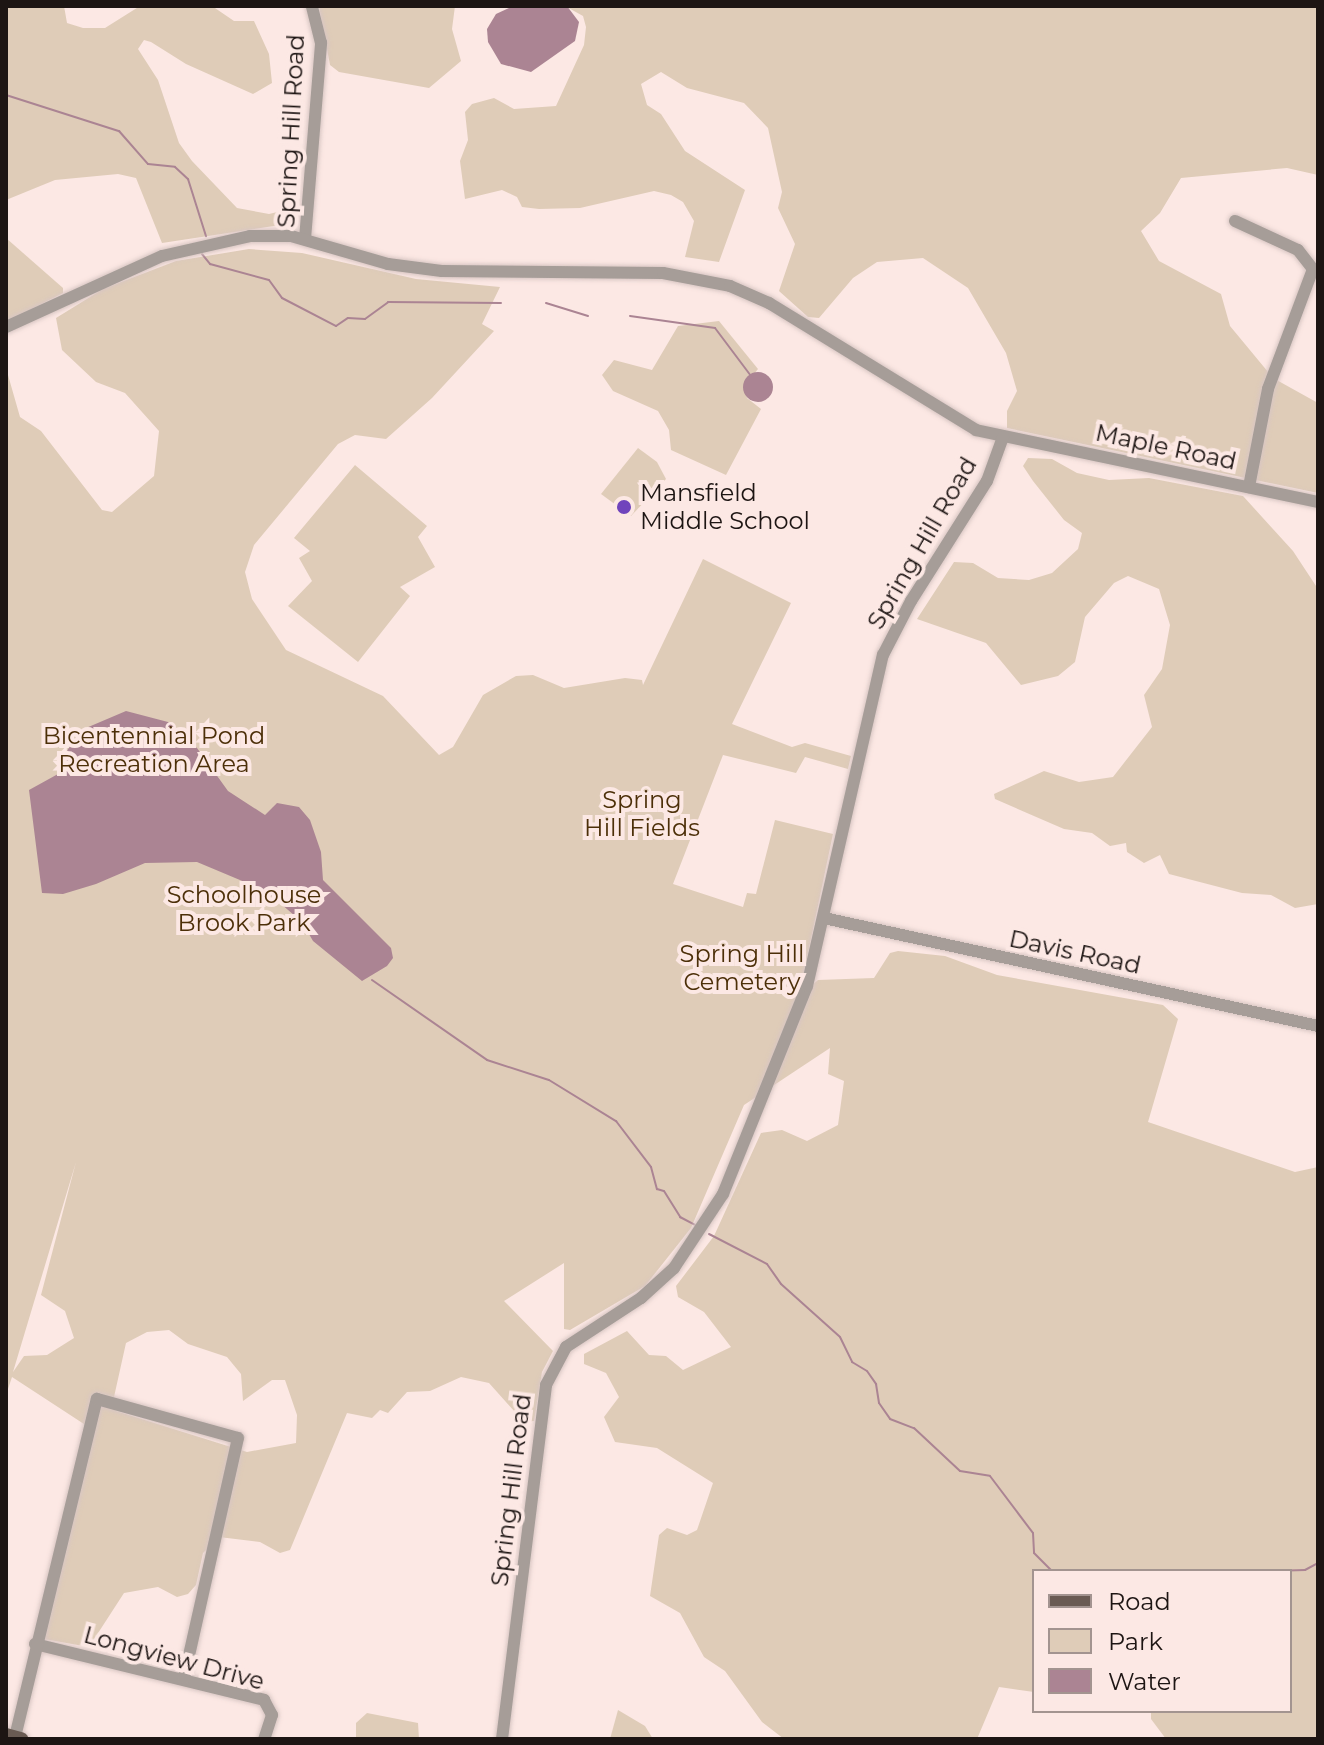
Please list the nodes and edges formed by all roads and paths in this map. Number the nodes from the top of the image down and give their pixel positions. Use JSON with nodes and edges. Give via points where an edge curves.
{"nodes":[{"id":1,"x":312,"y":6,"type":"edge"},
{"id":2,"x":1235,"y":221,"type":"dead end"},
{"id":3,"x":305,"y":239,"type":"junction"},
{"id":4,"x":6,"y":327,"type":"edge"},
{"id":5,"x":1003,"y":437,"type":"junction"},
{"id":6,"x":1249,"y":487,"type":"junction"},
{"id":7,"x":1318,"y":502,"type":"edge"},
{"id":8,"x":824,"y":918,"type":"junction"},
{"id":9,"x":1318,"y":1026,"type":"edge"},
{"id":10,"x":35,"y":1644,"type":"junction"},
{"id":11,"x":184,"y":1678,"type":"junction"},
{"id":12,"x":14,"y":1737,"type":"edge"},
{"id":13,"x":264,"y":1739,"type":"edge"},
{"id":14,"x":502,"y":1739,"type":"edge"}],
"edges":[{"from":1,"to":3,"type":"street","name":"Spring Hill Road","via":[[321,43]]},
{"from":2,"to":6,"type":"street","via":[[1298,250],[1313,269],[1268,389]]},
{"from":3,"to":4,"type":"street","via":[[250,236],[198,244]]},
{"from":3,"to":5,"type":"street","name":"Spring Hill Road","via":[[388,264],[442,271],[663,273],[730,286],[769,303],[976,430]]},
{"from":5,"to":6,"type":"street","name":"Maple Road"},
{"from":5,"to":8,"type":"street","name":"Spring Hill Road","via":[[987,481],[883,655]]},
{"from":6,"to":7,"type":"street","name":"Maple Road"},
{"from":8,"to":9,"type":"street","name":"Davis Road"},
{"from":8,"to":14,"type":"street","name":"Spring Hill Road","via":[[807,986],[723,1194],[674,1268],[641,1298],[566,1347],[546,1385]]},
{"from":10,"to":11,"type":"street","name":"Longview Drive"},
{"from":10,"to":11,"type":"street","via":[[97,1399],[238,1438]]},
{"from":10,"to":12,"type":"street"},
{"from":11,"to":13,"type":"street","name":"Longview Drive","via":[[264,1700],[272,1715]]}]}
